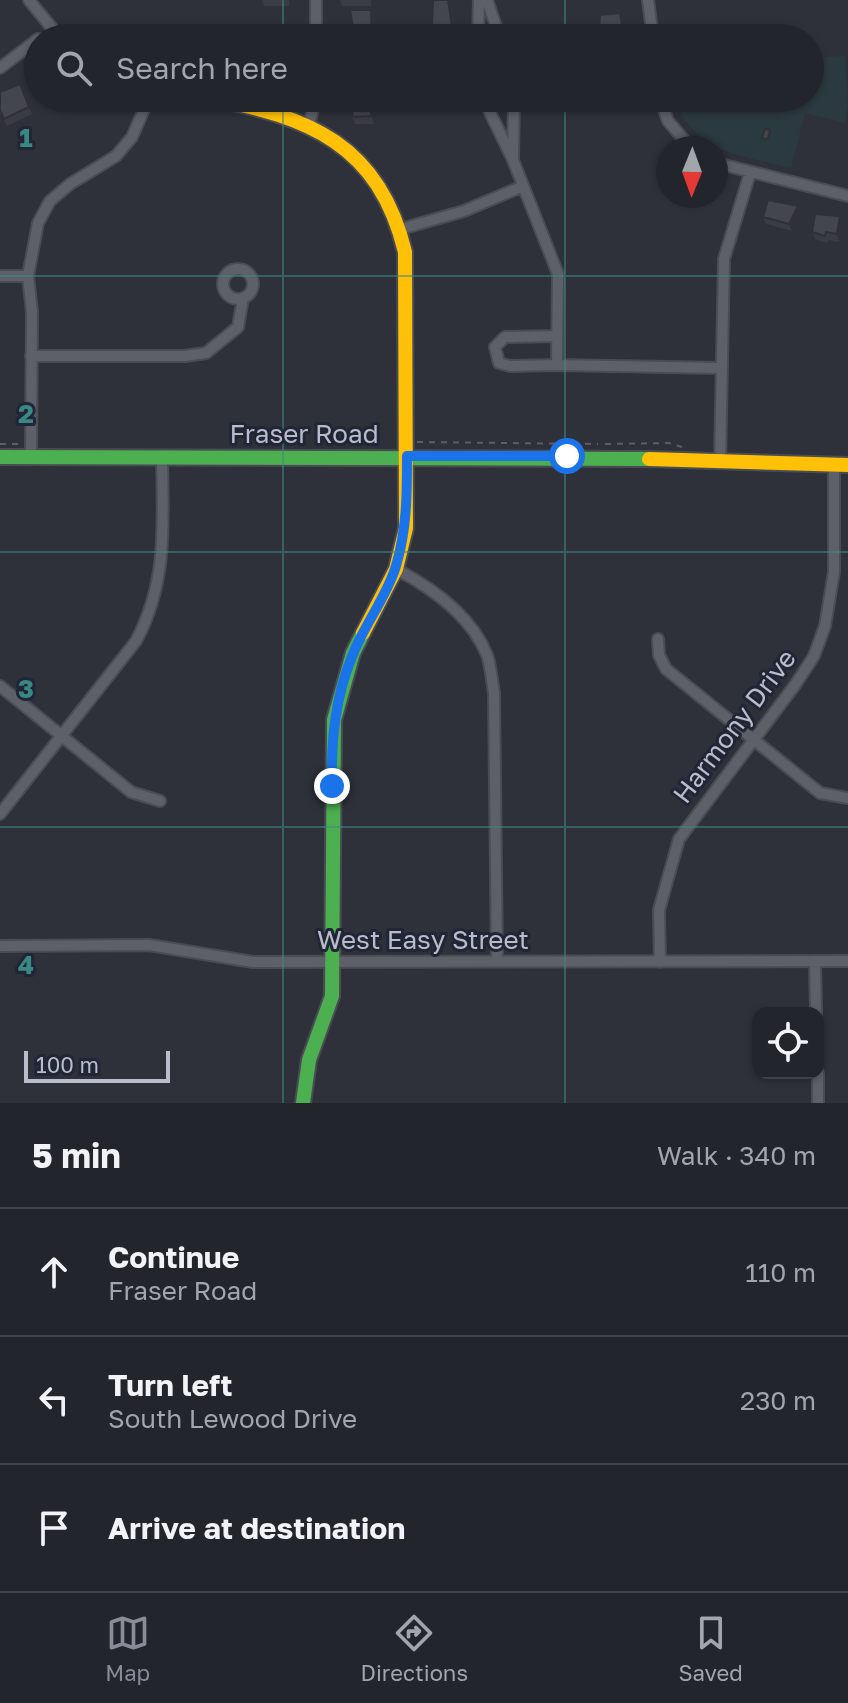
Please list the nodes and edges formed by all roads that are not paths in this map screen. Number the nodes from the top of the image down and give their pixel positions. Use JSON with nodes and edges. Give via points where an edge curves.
{"nodes":[{"id":1,"x":29,"y":0,"type":"edge"},
{"id":2,"x":316,"y":0,"type":"edge"},
{"id":3,"x":479,"y":0,"type":"edge"},
{"id":4,"x":487,"y":0,"type":"edge"},
{"id":5,"x":648,"y":0,"type":"edge"},
{"id":6,"x":46,"y":24,"type":"edge"},
{"id":7,"x":316,"y":24,"type":"edge"},
{"id":8,"x":478,"y":24,"type":"edge"},
{"id":9,"x":495,"y":24,"type":"edge"},
{"id":10,"x":651,"y":24,"type":"edge"},
{"id":11,"x":24,"y":50,"type":"edge"},
{"id":12,"x":0,"y":68,"type":"edge"},
{"id":13,"x":143,"y":112,"type":"edge"},
{"id":14,"x":263,"y":112,"type":"edge"},
{"id":15,"x":312,"y":112,"type":"edge"},
{"id":16,"x":490,"y":112,"type":"edge"},
{"id":17,"x":514,"y":112,"type":"edge"},
{"id":18,"x":665,"y":112,"type":"edge"},
{"id":19,"x":309,"y":124,"type":"junction"},
{"id":20,"x":681,"y":136,"type":"edge"},
{"id":21,"x":513,"y":160,"type":"junction"},
{"id":22,"x":728,"y":167,"type":"edge"},
{"id":23,"x":750,"y":173,"type":"junction"},
{"id":24,"x":521,"y":187,"type":"junction"},
{"id":25,"x":848,"y":196,"type":"edge"},
{"id":26,"x":401,"y":229,"type":"junction"},
{"id":27,"x":0,"y":276,"type":"edge"},
{"id":28,"x":28,"y":276,"type":"junction"},
{"id":29,"x":243,"y":298,"type":"dead end"},
{"id":30,"x":557,"y":336,"type":"junction"},
{"id":31,"x":31,"y":356,"type":"junction"},
{"id":32,"x":557,"y":365,"type":"junction"},
{"id":33,"x":720,"y":368,"type":"junction"},
{"id":34,"x":407,"y":456,"type":"junction"},
{"id":35,"x":0,"y":457,"type":"edge"},
{"id":36,"x":31,"y":457,"type":"junction"},
{"id":37,"x":162,"y":458,"type":"junction"},
{"id":38,"x":720,"y":463,"type":"junction"},
{"id":39,"x":841,"y":465,"type":"edge"},
{"id":40,"x":396,"y":569,"type":"junction"},
{"id":41,"x":658,"y":639,"type":"dead end"},
{"id":42,"x":0,"y":686,"type":"edge"},
{"id":43,"x":61,"y":736,"type":"junction"},
{"id":44,"x":752,"y":739,"type":"junction"},
{"id":45,"x":848,"y":798,"type":"edge"},
{"id":46,"x":160,"y":801,"type":"dead end"},
{"id":47,"x":0,"y":814,"type":"edge"},
{"id":48,"x":0,"y":946,"type":"edge"},
{"id":49,"x":333,"y":961,"type":"junction"},
{"id":50,"x":497,"y":961,"type":"junction"},
{"id":51,"x":815,"y":961,"type":"junction"},
{"id":52,"x":848,"y":961,"type":"edge"},
{"id":53,"x":660,"y":962,"type":"junction"},
{"id":54,"x":816,"y":1007,"type":"edge"},
{"id":55,"x":818,"y":1079,"type":"edge"},
{"id":56,"x":303,"y":1103,"type":"edge"},
{"id":57,"x":818,"y":1103,"type":"edge"}],
"edges":[{"from":1,"to":6,"type":"street"},
{"from":2,"to":7,"type":"street"},
{"from":3,"to":8,"type":"street"},
{"from":4,"to":9,"type":"street"},
{"from":5,"to":10,"type":"street"},
{"from":11,"to":12,"type":"street"},
{"from":13,"to":28,"type":"street","via":[[116,156],[50,201],[38,223]]},
{"from":14,"to":19,"type":"street"},
{"from":15,"to":19,"type":"street"},
{"from":16,"to":21,"type":"street"},
{"from":17,"to":21,"type":"street"},
{"from":18,"to":20,"type":"street"},
{"from":19,"to":26,"type":"street","via":[[354,157]]},
{"from":21,"to":24,"type":"street"},
{"from":22,"to":23,"type":"street"},
{"from":23,"to":25,"type":"street"},
{"from":23,"to":33,"type":"street","via":[[724,259]]},
{"from":24,"to":26,"type":"street"},
{"from":24,"to":30,"type":"street","via":[[558,274]]},
{"from":26,"to":34,"type":"street"},
{"from":27,"to":28,"type":"street"},
{"from":28,"to":31,"type":"street"},
{"from":29,"to":31,"type":"street","via":[[238,327],[206,353]]},
{"from":30,"to":32,"type":"street"},
{"from":30,"to":32,"type":"street","via":[[505,337],[495,347],[499,363]]},
{"from":31,"to":36,"type":"street"},
{"from":32,"to":33,"type":"street"},
{"from":33,"to":38,"type":"street"},
{"from":34,"to":37,"type":"street","name":"Fraser Road"},
{"from":34,"to":38,"type":"street","name":"Fraser Road"},
{"from":34,"to":40,"type":"street","via":[[406,528]]},
{"from":35,"to":36,"type":"street","name":"Fraser Road"},
{"from":36,"to":37,"type":"street","name":"Fraser Road"},
{"from":37,"to":43,"type":"street","via":[[163,562],[150,615],[136,641]]},
{"from":38,"to":39,"type":"street","name":"Fraser Road"},
{"from":39,"to":44,"type":"street","name":"Harmony Drive","via":[[834,584],[825,626],[814,656]]},
{"from":40,"to":49,"type":"street","via":[[353,653],[334,720]]},
{"from":40,"to":50,"type":"street","via":[[443,599],[487,655],[494,693]]},
{"from":41,"to":44,"type":"street","via":[[666,669]]},
{"from":42,"to":43,"type":"street"},
{"from":43,"to":46,"type":"street","via":[[131,792]]},
{"from":43,"to":47,"type":"street"},
{"from":44,"to":45,"type":"street","via":[[820,793]]},
{"from":44,"to":53,"type":"street","name":"Harmony Drive","via":[[679,839],[659,910]]},
{"from":48,"to":49,"type":"street","name":"West Easy Street","via":[[149,945],[253,962]]},
{"from":49,"to":50,"type":"street","name":"West Easy Street"},
{"from":49,"to":56,"type":"street","via":[[332,996],[325,1023],[308,1053]]},
{"from":50,"to":53,"type":"street","name":"West Easy Street"},
{"from":51,"to":52,"type":"street","name":"West Easy Street"},
{"from":51,"to":53,"type":"street","name":"West Easy Street"},
{"from":51,"to":54,"type":"street"},
{"from":55,"to":57,"type":"street"}]}
